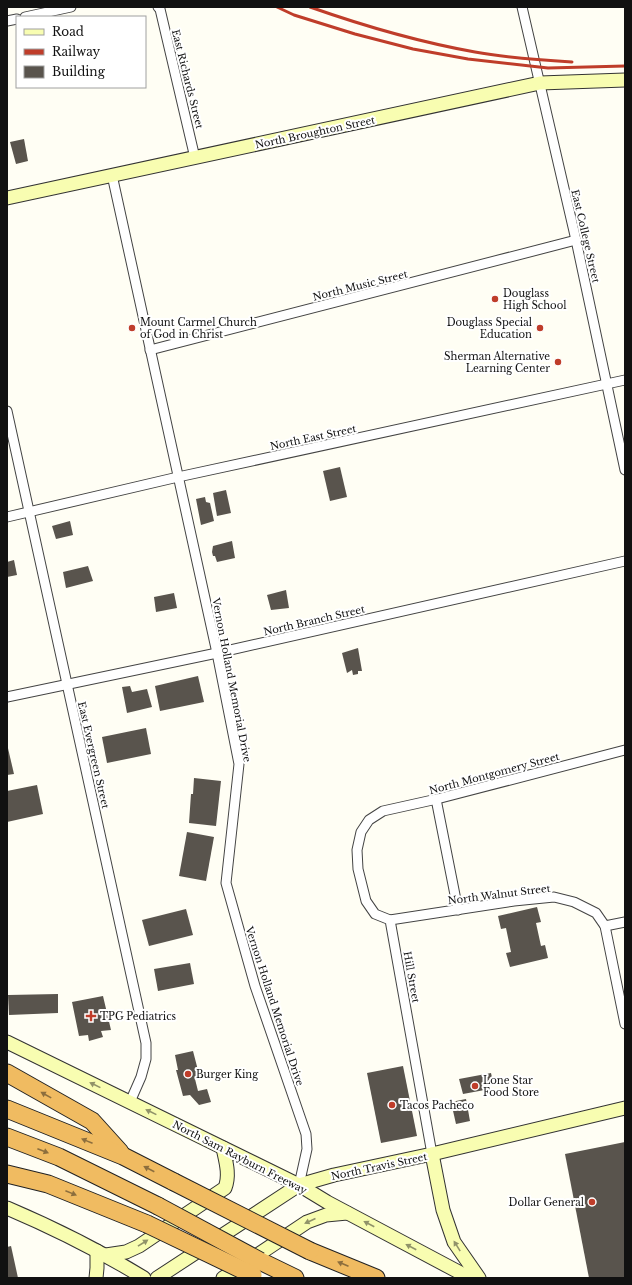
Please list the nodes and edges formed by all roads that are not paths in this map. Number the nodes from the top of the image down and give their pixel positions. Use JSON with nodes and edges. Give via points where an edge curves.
{"nodes":[{"id":1,"x":71,"y":7,"type":"edge"},
{"id":2,"x":158,"y":7,"type":"edge"},
{"id":3,"x":522,"y":7,"type":"edge"},
{"id":4,"x":30,"y":16,"type":"edge"},
{"id":5,"x":625,"y":80,"type":"edge"},
{"id":6,"x":540,"y":83,"type":"junction"},
{"id":7,"x":195,"y":158,"type":"junction"},
{"id":8,"x":112,"y":175,"type":"junction"},
{"id":9,"x":7,"y":198,"type":"edge"},
{"id":10,"x":576,"y":240,"type":"junction"},
{"id":11,"x":150,"y":350,"type":"junction"},
{"id":12,"x":625,"y":380,"type":"edge"},
{"id":13,"x":608,"y":384,"type":"junction"},
{"id":14,"x":7,"y":411,"type":"edge"},
{"id":15,"x":625,"y":470,"type":"edge"},
{"id":16,"x":178,"y":478,"type":"junction"},
{"id":17,"x":28,"y":512,"type":"junction"},
{"id":18,"x":7,"y":516,"type":"edge"},
{"id":19,"x":625,"y":561,"type":"edge"},
{"id":20,"x":218,"y":653,"type":"junction"},
{"id":21,"x":67,"y":685,"type":"junction"},
{"id":22,"x":7,"y":697,"type":"edge"},
{"id":23,"x":625,"y":750,"type":"edge"},
{"id":24,"x":436,"y":799,"type":"junction"},
{"id":25,"x":458,"y":910,"type":"junction"},
{"id":26,"x":390,"y":920,"type":"junction"},
{"id":27,"x":625,"y":922,"type":"edge"},
{"id":28,"x":605,"y":926,"type":"junction"},
{"id":29,"x":625,"y":1024,"type":"edge"},
{"id":30,"x":7,"y":1042,"type":"edge"},
{"id":31,"x":7,"y":1073,"type":"edge"},
{"id":32,"x":130,"y":1102,"type":"junction"},
{"id":33,"x":7,"y":1109,"type":"edge"},
{"id":34,"x":621,"y":1110,"type":"edge"},
{"id":35,"x":7,"y":1137,"type":"edge"},
{"id":36,"x":223,"y":1148,"type":"junction"},
{"id":37,"x":432,"y":1154,"type":"junction"},
{"id":38,"x":123,"y":1156,"type":"junction"},
{"id":39,"x":7,"y":1174,"type":"edge"},
{"id":40,"x":299,"y":1185,"type":"junction"},
{"id":41,"x":7,"y":1208,"type":"edge"},
{"id":42,"x":347,"y":1213,"type":"junction"},
{"id":43,"x":102,"y":1253,"type":"junction"},
{"id":44,"x":258,"y":1271,"type":"edge"},
{"id":45,"x":96,"y":1278,"type":"edge"},
{"id":46,"x":144,"y":1278,"type":"edge"},
{"id":47,"x":157,"y":1278,"type":"edge"},
{"id":48,"x":223,"y":1278,"type":"edge"},
{"id":49,"x":295,"y":1278,"type":"edge"},
{"id":50,"x":376,"y":1278,"type":"edge"},
{"id":51,"x":470,"y":1278,"type":"edge"},
{"id":52,"x":479,"y":1278,"type":"edge"}],
"edges":[{"from":1,"to":4,"type":"street"},
{"from":2,"to":7,"type":"street","name":"East Richards Street"},
{"from":3,"to":6,"type":"street","name":"East College Street"},
{"from":5,"to":6,"type":"main road","name":"North Broughton Street"},
{"from":6,"to":7,"type":"main road","name":"North Broughton Street"},
{"from":6,"to":10,"type":"street","name":"East College Street"},
{"from":7,"to":8,"type":"main road","name":"North Broughton Street"},
{"from":8,"to":9,"type":"main road","name":"North Broughton Street"},
{"from":8,"to":11,"type":"street","name":"Vernon Holland Memorial Drive"},
{"from":10,"to":11,"type":"street","name":"North Music Street"},
{"from":10,"to":13,"type":"street","name":"East College Street"},
{"from":11,"to":16,"type":"street","name":"Vernon Holland Memorial Drive"},
{"from":12,"to":13,"type":"street","name":"North East Street"},
{"from":13,"to":15,"type":"street","name":"East College Street"},
{"from":13,"to":16,"type":"street","name":"North East Street"},
{"from":14,"to":17,"type":"street","name":"East Evergreen Street"},
{"from":16,"to":17,"type":"street","name":"North East Street"},
{"from":16,"to":20,"type":"street","name":"Vernon Holland Memorial Drive"},
{"from":17,"to":18,"type":"street","name":"North East Street"},
{"from":17,"to":21,"type":"street","name":"East Evergreen Street"},
{"from":19,"to":20,"type":"street","name":"North Branch Street"},
{"from":20,"to":21,"type":"street","name":"North Branch Street"},
{"from":20,"to":40,"type":"street","name":"Vernon Holland Memorial Drive","via":[[239,764],[226,883],[255,986],[306,1134],[307,1149]]},
{"from":21,"to":22,"type":"street","name":"North Branch Street"},
{"from":21,"to":32,"type":"street","name":"East Evergreen Street","via":[[146,1043],[146,1059]]},
{"from":23,"to":24,"type":"street","name":"North Montgomery Street"},
{"from":24,"to":25,"type":"street"},
{"from":24,"to":26,"type":"street","name":"North Montgomery Street","via":[[383,811],[369,820],[361,832],[357,850],[358,869],[366,900],[375,914]]},
{"from":25,"to":26,"type":"street","name":"North Walnut Street"},
{"from":25,"to":28,"type":"street","name":"North Walnut Street","via":[[554,897],[574,902],[596,913]]},
{"from":26,"to":37,"type":"street","name":"Hill Street"},
{"from":27,"to":28,"type":"street"},
{"from":28,"to":29,"type":"street"},
{"from":32,"to":30,"type":"main road","name":"North Sam Rayburn Freeway","one_way":true},
{"from":38,"to":31,"type":"highway","one_way":true,"via":[[92,1121]]},
{"from":36,"to":32,"type":"main road","name":"North Sam Rayburn Freeway","one_way":true},
{"from":38,"to":33,"type":"highway","one_way":true},
{"from":34,"to":37,"type":"main road","name":"North Travis Street"},
{"from":35,"to":44,"type":"highway","one_way":true,"bridge":true,"via":[[59,1157],[158,1206]]},
{"from":36,"to":40,"type":"main road","name":"North Sam Rayburn Freeway"},
{"from":43,"to":36,"type":"main road","one_way":true,"via":[[126,1252],[139,1246],[225,1188],[228,1174]]},
{"from":37,"to":40,"type":"main road","name":"North Travis Street"},
{"from":52,"to":37,"type":"main road","one_way":true,"via":[[454,1242],[443,1210]]},
{"from":50,"to":38,"type":"highway","one_way":true,"bridge":true,"via":[[310,1251]]},
{"from":39,"to":44,"type":"highway","one_way":true,"bridge":true,"via":[[48,1184]]},
{"from":40,"to":42,"type":"main road","name":"North Sam Rayburn Freeway"},
{"from":40,"to":47,"type":"main road","name":"North Travis Street"},
{"from":41,"to":43,"type":"main road"},
{"from":42,"to":48,"type":"main road","one_way":true,"via":[[326,1215],[307,1222]]},
{"from":51,"to":42,"type":"main road","name":"North Sam Rayburn Freeway","one_way":true},
{"from":43,"to":45,"type":"main road"},
{"from":43,"to":46,"type":"main road"},
{"from":44,"to":49,"type":"highway"}]}
